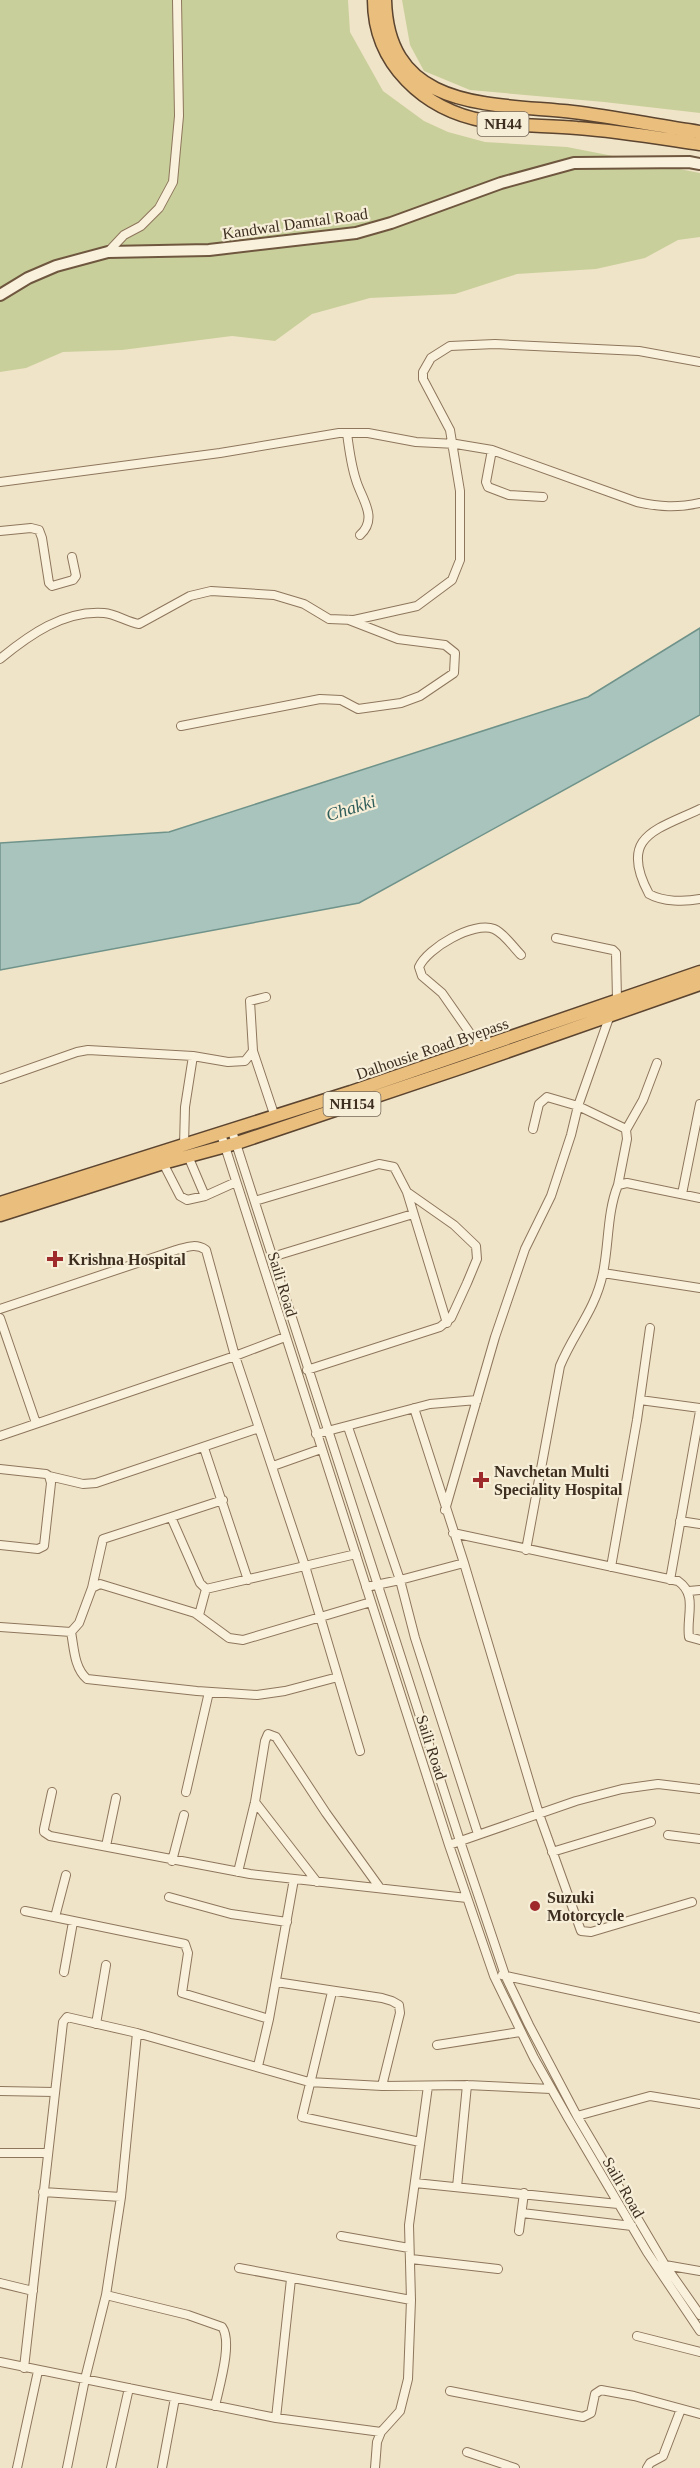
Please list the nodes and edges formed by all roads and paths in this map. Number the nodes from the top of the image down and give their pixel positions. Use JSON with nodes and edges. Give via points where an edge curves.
{"nodes":[{"id":1,"x":177,"y":0,"type":"edge"},
{"id":2,"x":374,"y":0,"type":"edge"},
{"id":3,"x":385,"y":0,"type":"edge"},
{"id":4,"x":700,"y":132,"type":"edge"},
{"id":5,"x":700,"y":144,"type":"edge"},
{"id":6,"x":700,"y":164,"type":"edge"},
{"id":7,"x":108,"y":252,"type":"junction"},
{"id":8,"x":0,"y":295,"type":"edge"},
{"id":9,"x":700,"y":362,"type":"edge"},
{"id":10,"x":346,"y":433,"type":"junction"},
{"id":11,"x":452,"y":444,"type":"junction"},
{"id":12,"x":492,"y":450,"type":"junction"},
{"id":13,"x":0,"y":482,"type":"edge"},
{"id":14,"x":543,"y":497,"type":"dead end"},
{"id":15,"x":700,"y":503,"type":"edge"},
{"id":16,"x":0,"y":531,"type":"edge"},
{"id":17,"x":360,"y":535,"type":"dead end"},
{"id":18,"x":72,"y":557,"type":"dead end"},
{"id":19,"x":348,"y":620,"type":"junction"},
{"id":20,"x":0,"y":659,"type":"edge"},
{"id":21,"x":182,"y":726,"type":"dead end"},
{"id":22,"x":700,"y":809,"type":"edge"},
{"id":23,"x":700,"y":898,"type":"edge"},
{"id":24,"x":556,"y":938,"type":"dead end"},
{"id":25,"x":521,"y":955,"type":"dead end"},
{"id":26,"x":700,"y":972,"type":"edge"},
{"id":27,"x":700,"y":984,"type":"edge"},
{"id":28,"x":266,"y":997,"type":"dead end"},
{"id":29,"x":617,"y":1000,"type":"junction"},
{"id":30,"x":609,"y":1015,"type":"junction"},
{"id":31,"x":481,"y":1049,"type":"junction"},
{"id":32,"x":253,"y":1052,"type":"junction"},
{"id":33,"x":193,"y":1056,"type":"junction"},
{"id":34,"x":657,"y":1063,"type":"dead end"},
{"id":35,"x":0,"y":1080,"type":"edge"},
{"id":36,"x":700,"y":1104,"type":"edge"},
{"id":37,"x":578,"y":1106,"type":"junction"},
{"id":38,"x":275,"y":1117,"type":"junction"},
{"id":39,"x":532,"y":1129,"type":"dead end"},
{"id":40,"x":626,"y":1130,"type":"junction"},
{"id":41,"x":228,"y":1138,"type":"junction"},
{"id":42,"x":186,"y":1151,"type":"junction"},
{"id":43,"x":163,"y":1164,"type":"junction"},
{"id":44,"x":236,"y":1182,"type":"junction"},
{"id":45,"x":618,"y":1185,"type":"junction"},
{"id":46,"x":407,"y":1192,"type":"junction"},
{"id":47,"x":682,"y":1194,"type":"junction"},
{"id":48,"x":205,"y":1196,"type":"junction"},
{"id":49,"x":700,"y":1198,"type":"edge"},
{"id":50,"x":255,"y":1201,"type":"junction"},
{"id":51,"x":0,"y":1203,"type":"edge"},
{"id":52,"x":413,"y":1214,"type":"junction"},
{"id":53,"x":0,"y":1215,"type":"edge"},
{"id":54,"x":272,"y":1257,"type":"junction"},
{"id":55,"x":603,"y":1273,"type":"junction"},
{"id":56,"x":700,"y":1288,"type":"edge"},
{"id":57,"x":0,"y":1309,"type":"edge"},
{"id":58,"x":0,"y":1318,"type":"edge"},
{"id":59,"x":447,"y":1323,"type":"junction"},
{"id":60,"x":650,"y":1328,"type":"dead end"},
{"id":61,"x":285,"y":1337,"type":"junction"},
{"id":62,"x":235,"y":1356,"type":"junction"},
{"id":63,"x":307,"y":1370,"type":"junction"},
{"id":64,"x":477,"y":1400,"type":"junction"},
{"id":65,"x":640,"y":1400,"type":"junction"},
{"id":66,"x":414,"y":1408,"type":"junction"},
{"id":67,"x":700,"y":1410,"type":"edge"},
{"id":68,"x":36,"y":1423,"type":"junction"},
{"id":69,"x":348,"y":1427,"type":"junction"},
{"id":70,"x":259,"y":1428,"type":"junction"},
{"id":71,"x":329,"y":1432,"type":"junction"},
{"id":72,"x":316,"y":1434,"type":"junction"},
{"id":73,"x":0,"y":1436,"type":"edge"},
{"id":74,"x":204,"y":1448,"type":"junction"},
{"id":75,"x":321,"y":1449,"type":"junction"},
{"id":76,"x":273,"y":1466,"type":"junction"},
{"id":77,"x":0,"y":1469,"type":"edge"},
{"id":78,"x":49,"y":1476,"type":"junction"},
{"id":79,"x":223,"y":1500,"type":"junction"},
{"id":80,"x":445,"y":1510,"type":"junction"},
{"id":81,"x":171,"y":1517,"type":"junction"},
{"id":82,"x":680,"y":1521,"type":"junction"},
{"id":83,"x":700,"y":1524,"type":"edge"},
{"id":84,"x":453,"y":1533,"type":"junction"},
{"id":85,"x":0,"y":1545,"type":"edge"},
{"id":86,"x":526,"y":1550,"type":"junction"},
{"id":87,"x":356,"y":1554,"type":"junction"},
{"id":88,"x":464,"y":1563,"type":"junction"},
{"id":89,"x":305,"y":1566,"type":"junction"},
{"id":90,"x":611,"y":1568,"type":"junction"},
{"id":91,"x":248,"y":1580,"type":"junction"},
{"id":92,"x":400,"y":1580,"type":"junction"},
{"id":93,"x":670,"y":1580,"type":"junction"},
{"id":94,"x":378,"y":1583,"type":"junction"},
{"id":95,"x":366,"y":1587,"type":"junction"},
{"id":96,"x":92,"y":1588,"type":"junction"},
{"id":97,"x":206,"y":1589,"type":"junction"},
{"id":98,"x":700,"y":1590,"type":"edge"},
{"id":99,"x":689,"y":1591,"type":"junction"},
{"id":100,"x":371,"y":1602,"type":"junction"},
{"id":101,"x":199,"y":1615,"type":"junction"},
{"id":102,"x":321,"y":1618,"type":"junction"},
{"id":103,"x":0,"y":1627,"type":"edge"},
{"id":104,"x":71,"y":1632,"type":"junction"},
{"id":105,"x":700,"y":1640,"type":"edge"},
{"id":106,"x":338,"y":1677,"type":"junction"},
{"id":107,"x":209,"y":1692,"type":"junction"},
{"id":108,"x":360,"y":1751,"type":"dead end"},
{"id":109,"x":700,"y":1789,"type":"edge"},
{"id":110,"x":52,"y":1792,"type":"dead end"},
{"id":111,"x":186,"y":1792,"type":"dead end"},
{"id":112,"x":116,"y":1798,"type":"dead end"},
{"id":113,"x":255,"y":1802,"type":"junction"},
{"id":114,"x":539,"y":1814,"type":"junction"},
{"id":115,"x":184,"y":1815,"type":"dead end"},
{"id":116,"x":651,"y":1822,"type":"dead end"},
{"id":117,"x":478,"y":1834,"type":"junction"},
{"id":118,"x":668,"y":1835,"type":"dead end"},
{"id":119,"x":700,"y":1839,"type":"edge"},
{"id":120,"x":460,"y":1840,"type":"junction"},
{"id":121,"x":449,"y":1845,"type":"junction"},
{"id":122,"x":106,"y":1846,"type":"junction"},
{"id":123,"x":552,"y":1852,"type":"junction"},
{"id":124,"x":172,"y":1861,"type":"junction"},
{"id":125,"x":238,"y":1872,"type":"junction"},
{"id":126,"x":66,"y":1875,"type":"dead end"},
{"id":127,"x":294,"y":1879,"type":"junction"},
{"id":128,"x":317,"y":1882,"type":"junction"},
{"id":129,"x":380,"y":1888,"type":"junction"},
{"id":130,"x":169,"y":1897,"type":"dead end"},
{"id":131,"x":467,"y":1898,"type":"junction"},
{"id":132,"x":692,"y":1902,"type":"dead end"},
{"id":133,"x":25,"y":1911,"type":"dead end"},
{"id":134,"x":55,"y":1917,"type":"junction"},
{"id":135,"x":73,"y":1922,"type":"junction"},
{"id":136,"x":286,"y":1922,"type":"junction"},
{"id":137,"x":106,"y":1965,"type":"dead end"},
{"id":138,"x":64,"y":1972,"type":"dead end"},
{"id":139,"x":505,"y":1975,"type":"junction"},
{"id":140,"x":494,"y":1976,"type":"junction"},
{"id":141,"x":276,"y":1982,"type":"junction"},
{"id":142,"x":332,"y":1992,"type":"junction"},
{"id":143,"x":700,"y":2018,"type":"edge"},
{"id":144,"x":270,"y":2019,"type":"junction"},
{"id":145,"x":96,"y":2024,"type":"junction"},
{"id":146,"x":520,"y":2032,"type":"junction"},
{"id":147,"x":137,"y":2033,"type":"junction"},
{"id":148,"x":437,"y":2046,"type":"dead end"},
{"id":149,"x":258,"y":2066,"type":"junction"},
{"id":150,"x":309,"y":2082,"type":"junction"},
{"id":151,"x":468,"y":2085,"type":"junction"},
{"id":152,"x":382,"y":2086,"type":"junction"},
{"id":153,"x":428,"y":2086,"type":"junction"},
{"id":154,"x":551,"y":2089,"type":"junction"},
{"id":155,"x":0,"y":2091,"type":"edge"},
{"id":156,"x":54,"y":2092,"type":"junction"},
{"id":157,"x":700,"y":2104,"type":"edge"},
{"id":158,"x":577,"y":2116,"type":"junction"},
{"id":159,"x":420,"y":2142,"type":"junction"},
{"id":160,"x":0,"y":2153,"type":"edge"},
{"id":161,"x":47,"y":2153,"type":"junction"},
{"id":162,"x":415,"y":2183,"type":"junction"},
{"id":163,"x":457,"y":2187,"type":"junction"},
{"id":164,"x":43,"y":2192,"type":"junction"},
{"id":165,"x":524,"y":2193,"type":"junction"},
{"id":166,"x":121,"y":2197,"type":"junction"},
{"id":167,"x":618,"y":2204,"type":"junction"},
{"id":168,"x":522,"y":2213,"type":"junction"},
{"id":169,"x":632,"y":2226,"type":"junction"},
{"id":170,"x":519,"y":2231,"type":"dead end"},
{"id":171,"x":341,"y":2236,"type":"dead end"},
{"id":172,"x":409,"y":2248,"type":"junction"},
{"id":173,"x":411,"y":2259,"type":"junction"},
{"id":174,"x":665,"y":2265,"type":"junction"},
{"id":175,"x":239,"y":2268,"type":"dead end"},
{"id":176,"x":498,"y":2269,"type":"dead end"},
{"id":177,"x":700,"y":2271,"type":"edge"},
{"id":178,"x":291,"y":2279,"type":"junction"},
{"id":179,"x":0,"y":2283,"type":"edge"},
{"id":180,"x":33,"y":2291,"type":"junction"},
{"id":181,"x":106,"y":2295,"type":"junction"},
{"id":182,"x":411,"y":2300,"type":"junction"},
{"id":183,"x":700,"y":2315,"type":"edge"},
{"id":184,"x":700,"y":2331,"type":"edge"},
{"id":185,"x":637,"y":2336,"type":"dead end"},
{"id":186,"x":700,"y":2352,"type":"edge"},
{"id":187,"x":0,"y":2362,"type":"edge"},
{"id":188,"x":24,"y":2368,"type":"junction"},
{"id":189,"x":38,"y":2371,"type":"junction"},
{"id":190,"x":85,"y":2379,"type":"junction"},
{"id":191,"x":129,"y":2388,"type":"junction"},
{"id":192,"x":450,"y":2391,"type":"dead end"},
{"id":193,"x":175,"y":2398,"type":"junction"},
{"id":194,"x":215,"y":2406,"type":"junction"},
{"id":195,"x":681,"y":2409,"type":"junction"},
{"id":196,"x":700,"y":2414,"type":"edge"},
{"id":197,"x":276,"y":2418,"type":"junction"},
{"id":198,"x":381,"y":2433,"type":"junction"},
{"id":199,"x":467,"y":2452,"type":"dead end"},
{"id":200,"x":17,"y":2468,"type":"edge"},
{"id":201,"x":67,"y":2468,"type":"edge"},
{"id":202,"x":111,"y":2468,"type":"edge"},
{"id":203,"x":162,"y":2468,"type":"edge"},
{"id":204,"x":375,"y":2468,"type":"edge"},
{"id":205,"x":515,"y":2468,"type":"edge"},
{"id":206,"x":647,"y":2468,"type":"edge"}],
"edges":[{"from":1,"to":7,"type":"street","via":[[178,116],[173,182],[159,208]]},
{"from":2,"to":5,"type":"highway","number":"NH44","via":[[379,35],[392,64],[419,92],[450,111],[487,122],[578,128]]},
{"from":3,"to":4,"type":"highway","number":"NH44","via":[[389,32],[400,56],[424,81],[451,96],[487,105],[570,112]]},
{"from":6,"to":7,"type":"main road","name":"Kandwal Damtal Road","via":[[574,163],[501,183],[356,233],[219,249]]},
{"from":7,"to":8,"type":"main road","name":"Kandwal Damtal Road","via":[[56,266]]},
{"from":9,"to":11,"type":"street","via":[[639,351],[495,344],[450,346],[431,358],[423,379],[447,421]]},
{"from":10,"to":11,"type":"street"},
{"from":10,"to":13,"type":"street"},
{"from":10,"to":17,"type":"street","via":[[357,483],[369,511],[368,526]]},
{"from":11,"to":12,"type":"street"},
{"from":11,"to":19,"type":"street","via":[[461,509],[457,572],[417,606]]},
{"from":12,"to":14,"type":"street","via":[[488,487],[509,495]]},
{"from":12,"to":15,"type":"street","via":[[638,502],[662,507]]},
{"from":16,"to":18,"type":"street","via":[[39,530],[52,586],[76,576]]},
{"from":19,"to":20,"type":"street","via":[[329,619],[304,604],[274,595],[200,592],[139,624],[106,613],[41,628]]},
{"from":19,"to":21,"type":"street","via":[[398,639],[446,645],[455,654],[454,673],[420,696],[401,703],[358,709],[341,700],[320,699]]},
{"from":22,"to":23,"type":"street","via":[[646,836],[638,849],[649,894],[682,901]]},
{"from":24,"to":29,"type":"street","via":[[616,953]]},
{"from":25,"to":31,"type":"street","via":[[497,930],[486,928],[452,938],[421,962],[422,976],[442,993]]},
{"from":26,"to":29,"type":"highway","name":"Dalhousie Road Byepass","number":"NH154"},
{"from":27,"to":30,"type":"highway","number":"NH154"},
{"from":28,"to":32,"type":"street","via":[[250,1001]]},
{"from":29,"to":31,"type":"highway","name":"Dalhousie Road Byepass","number":"NH154"},
{"from":30,"to":37,"type":"street"},
{"from":30,"to":41,"type":"highway","number":"NH154","via":[[462,1067]]},
{"from":31,"to":38,"type":"highway","name":"Dalhousie Road Byepass","number":"NH154"},
{"from":32,"to":33,"type":"street","via":[[239,1062]]},
{"from":32,"to":38,"type":"street"},
{"from":33,"to":35,"type":"street","via":[[88,1050]]},
{"from":33,"to":42,"type":"street","via":[[185,1107]]},
{"from":34,"to":40,"type":"street"},
{"from":36,"to":47,"type":"street"},
{"from":37,"to":39,"type":"street","via":[[553,1098],[542,1100]]},
{"from":37,"to":40,"type":"street"},
{"from":37,"to":64,"type":"street","via":[[551,1196],[525,1249]]},
{"from":38,"to":41,"type":"highway","name":"Dalhousie Road Byepass","number":"NH154"},
{"from":40,"to":45,"type":"street"},
{"from":41,"to":42,"type":"highway","name":"Dalhousie Road Byepass","number":"NH154"},
{"from":41,"to":44,"type":"street","name":"Saili Road"},
{"from":41,"to":50,"type":"street"},
{"from":42,"to":43,"type":"highway","number":"NH154"},
{"from":42,"to":48,"type":"street"},
{"from":42,"to":51,"type":"highway","name":"Dalhousie Road Byepass","number":"NH154"},
{"from":43,"to":48,"type":"street","via":[[183,1199]]},
{"from":43,"to":53,"type":"highway","number":"NH154"},
{"from":44,"to":48,"type":"street"},
{"from":44,"to":61,"type":"street","name":"Saili Road"},
{"from":45,"to":47,"type":"street","via":[[627,1183]]},
{"from":45,"to":55,"type":"street"},
{"from":46,"to":50,"type":"street","via":[[394,1167],[379,1164]]},
{"from":46,"to":52,"type":"street"},
{"from":46,"to":59,"type":"street","via":[[476,1246],[477,1259]]},
{"from":47,"to":49,"type":"street"},
{"from":50,"to":54,"type":"street"},
{"from":52,"to":54,"type":"street"},
{"from":52,"to":59,"type":"street"},
{"from":54,"to":63,"type":"street"},
{"from":55,"to":56,"type":"street"},
{"from":55,"to":86,"type":"street","via":[[593,1307],[560,1366]]},
{"from":57,"to":62,"type":"street","via":[[176,1250],[201,1246],[209,1254]]},
{"from":58,"to":68,"type":"street"},
{"from":59,"to":63,"type":"street"},
{"from":60,"to":65,"type":"street"},
{"from":61,"to":62,"type":"street"},
{"from":61,"to":72,"type":"street","name":"Saili Road"},
{"from":62,"to":68,"type":"street"},
{"from":62,"to":70,"type":"street"},
{"from":63,"to":71,"type":"street"},
{"from":64,"to":66,"type":"street"},
{"from":64,"to":80,"type":"street"},
{"from":65,"to":67,"type":"street"},
{"from":65,"to":90,"type":"street"},
{"from":66,"to":69,"type":"street"},
{"from":66,"to":80,"type":"street"},
{"from":67,"to":82,"type":"street"},
{"from":68,"to":73,"type":"street"},
{"from":69,"to":71,"type":"street"},
{"from":69,"to":92,"type":"street"},
{"from":70,"to":74,"type":"street"},
{"from":70,"to":76,"type":"street"},
{"from":71,"to":72,"type":"street"},
{"from":71,"to":94,"type":"street"},
{"from":72,"to":75,"type":"street","name":"Saili Road"},
{"from":74,"to":78,"type":"street","via":[[89,1484]]},
{"from":74,"to":79,"type":"street"},
{"from":75,"to":76,"type":"street"},
{"from":75,"to":87,"type":"street","name":"Saili Road"},
{"from":76,"to":89,"type":"street"},
{"from":77,"to":78,"type":"street"},
{"from":78,"to":85,"type":"street","via":[[44,1546],[38,1549]]},
{"from":79,"to":81,"type":"street"},
{"from":79,"to":91,"type":"street"},
{"from":80,"to":84,"type":"street"},
{"from":81,"to":96,"type":"street","via":[[103,1539]]},
{"from":81,"to":97,"type":"street"},
{"from":82,"to":83,"type":"street"},
{"from":82,"to":93,"type":"street"},
{"from":84,"to":86,"type":"street"},
{"from":84,"to":88,"type":"street"},
{"from":86,"to":90,"type":"street"},
{"from":87,"to":89,"type":"street"},
{"from":87,"to":95,"type":"street","name":"Saili Road"},
{"from":88,"to":92,"type":"street"},
{"from":88,"to":114,"type":"street"},
{"from":89,"to":91,"type":"street"},
{"from":89,"to":102,"type":"street"},
{"from":90,"to":93,"type":"street"},
{"from":91,"to":97,"type":"street"},
{"from":92,"to":94,"type":"street"},
{"from":92,"to":117,"type":"street"},
{"from":93,"to":99,"type":"street","via":[[678,1581]]},
{"from":94,"to":95,"type":"street"},
{"from":94,"to":120,"type":"street"},
{"from":95,"to":100,"type":"street","name":"Saili Road"},
{"from":96,"to":101,"type":"street","via":[[106,1585]]},
{"from":96,"to":104,"type":"street"},
{"from":97,"to":101,"type":"street"},
{"from":98,"to":99,"type":"street"},
{"from":99,"to":105,"type":"street","via":[[689,1637]]},
{"from":100,"to":102,"type":"street"},
{"from":100,"to":121,"type":"street","name":"Saili Road"},
{"from":101,"to":102,"type":"street","via":[[229,1638],[243,1640]]},
{"from":102,"to":106,"type":"street"},
{"from":103,"to":104,"type":"street"},
{"from":104,"to":107,"type":"street","via":[[76,1659],[87,1679]]},
{"from":106,"to":107,"type":"street","via":[[270,1694]]},
{"from":106,"to":108,"type":"street"},
{"from":107,"to":111,"type":"street"},
{"from":109,"to":114,"type":"street","via":[[644,1784]]},
{"from":110,"to":122,"type":"street","via":[[44,1832]]},
{"from":112,"to":122,"type":"street"},
{"from":113,"to":125,"type":"street"},
{"from":113,"to":128,"type":"street"},
{"from":113,"to":129,"type":"street","via":[[265,1741],[268,1734],[273,1735]]},
{"from":114,"to":117,"type":"street"},
{"from":114,"to":123,"type":"street"},
{"from":115,"to":124,"type":"street"},
{"from":116,"to":123,"type":"street"},
{"from":117,"to":120,"type":"street"},
{"from":118,"to":119,"type":"street"},
{"from":120,"to":121,"type":"street"},
{"from":120,"to":139,"type":"street"},
{"from":121,"to":131,"type":"street","name":"Saili Road"},
{"from":122,"to":124,"type":"street"},
{"from":123,"to":132,"type":"street","via":[[580,1931],[585,1933]]},
{"from":124,"to":125,"type":"street"},
{"from":125,"to":127,"type":"street"},
{"from":126,"to":134,"type":"street"},
{"from":127,"to":128,"type":"street"},
{"from":127,"to":136,"type":"street"},
{"from":128,"to":129,"type":"street"},
{"from":129,"to":131,"type":"street"},
{"from":130,"to":136,"type":"street","via":[[231,1914]]},
{"from":131,"to":140,"type":"street","name":"Saili Road"},
{"from":133,"to":134,"type":"street"},
{"from":134,"to":135,"type":"street"},
{"from":135,"to":138,"type":"street"},
{"from":135,"to":144,"type":"street","via":[[185,1944],[188,1953],[182,1993]]},
{"from":136,"to":141,"type":"street"},
{"from":137,"to":145,"type":"street"},
{"from":139,"to":140,"type":"street"},
{"from":139,"to":143,"type":"street"},
{"from":139,"to":158,"type":"street"},
{"from":140,"to":146,"type":"street","name":"Saili Road"},
{"from":141,"to":142,"type":"street"},
{"from":141,"to":144,"type":"street"},
{"from":142,"to":150,"type":"street"},
{"from":142,"to":152,"type":"street","via":[[382,1998],[399,2006]]},
{"from":144,"to":149,"type":"street"},
{"from":145,"to":147,"type":"street"},
{"from":145,"to":156,"type":"street","via":[[72,2017],[64,2019]]},
{"from":146,"to":148,"type":"street"},
{"from":146,"to":154,"type":"street","name":"Saili Road"},
{"from":147,"to":149,"type":"street"},
{"from":147,"to":166,"type":"street"},
{"from":149,"to":150,"type":"street"},
{"from":150,"to":152,"type":"street"},
{"from":150,"to":159,"type":"street","via":[[302,2118]]},
{"from":151,"to":153,"type":"street"},
{"from":151,"to":154,"type":"street"},
{"from":151,"to":163,"type":"street"},
{"from":152,"to":153,"type":"street"},
{"from":153,"to":159,"type":"street"},
{"from":154,"to":167,"type":"street","name":"Saili Road"},
{"from":155,"to":156,"type":"street"},
{"from":156,"to":161,"type":"street"},
{"from":157,"to":158,"type":"street","via":[[650,2096]]},
{"from":158,"to":174,"type":"street"},
{"from":159,"to":162,"type":"street"},
{"from":160,"to":161,"type":"street"},
{"from":161,"to":164,"type":"street"},
{"from":162,"to":163,"type":"street"},
{"from":162,"to":172,"type":"street"},
{"from":163,"to":165,"type":"street"},
{"from":164,"to":166,"type":"street"},
{"from":164,"to":180,"type":"street"},
{"from":165,"to":167,"type":"street"},
{"from":165,"to":168,"type":"street"},
{"from":166,"to":181,"type":"street"},
{"from":167,"to":169,"type":"street","name":"Saili Road"},
{"from":168,"to":169,"type":"street"},
{"from":168,"to":170,"type":"street"},
{"from":169,"to":184,"type":"street","name":"Saili Road"},
{"from":171,"to":172,"type":"street"},
{"from":172,"to":173,"type":"street"},
{"from":173,"to":176,"type":"street"},
{"from":173,"to":182,"type":"street"},
{"from":174,"to":177,"type":"street"},
{"from":174,"to":183,"type":"street"},
{"from":175,"to":178,"type":"street"},
{"from":178,"to":182,"type":"street"},
{"from":178,"to":197,"type":"street"},
{"from":179,"to":180,"type":"street"},
{"from":180,"to":188,"type":"street"},
{"from":181,"to":190,"type":"street"},
{"from":181,"to":194,"type":"street","via":[[188,2314],[222,2327],[225,2356]]},
{"from":182,"to":198,"type":"street","via":[[405,2398],[398,2415]]},
{"from":185,"to":186,"type":"street"},
{"from":187,"to":188,"type":"street"},
{"from":188,"to":189,"type":"street"},
{"from":189,"to":190,"type":"street"},
{"from":189,"to":200,"type":"street"},
{"from":190,"to":191,"type":"street"},
{"from":190,"to":201,"type":"street"},
{"from":191,"to":193,"type":"street"},
{"from":191,"to":202,"type":"street"},
{"from":192,"to":195,"type":"street","via":[[583,2417],[591,2413],[595,2394],[601,2390]]},
{"from":193,"to":194,"type":"street"},
{"from":193,"to":203,"type":"street"},
{"from":194,"to":197,"type":"street"},
{"from":195,"to":196,"type":"street"},
{"from":195,"to":206,"type":"street","via":[[663,2456]]},
{"from":197,"to":198,"type":"street"},
{"from":198,"to":204,"type":"street"},
{"from":199,"to":205,"type":"street"}]}
